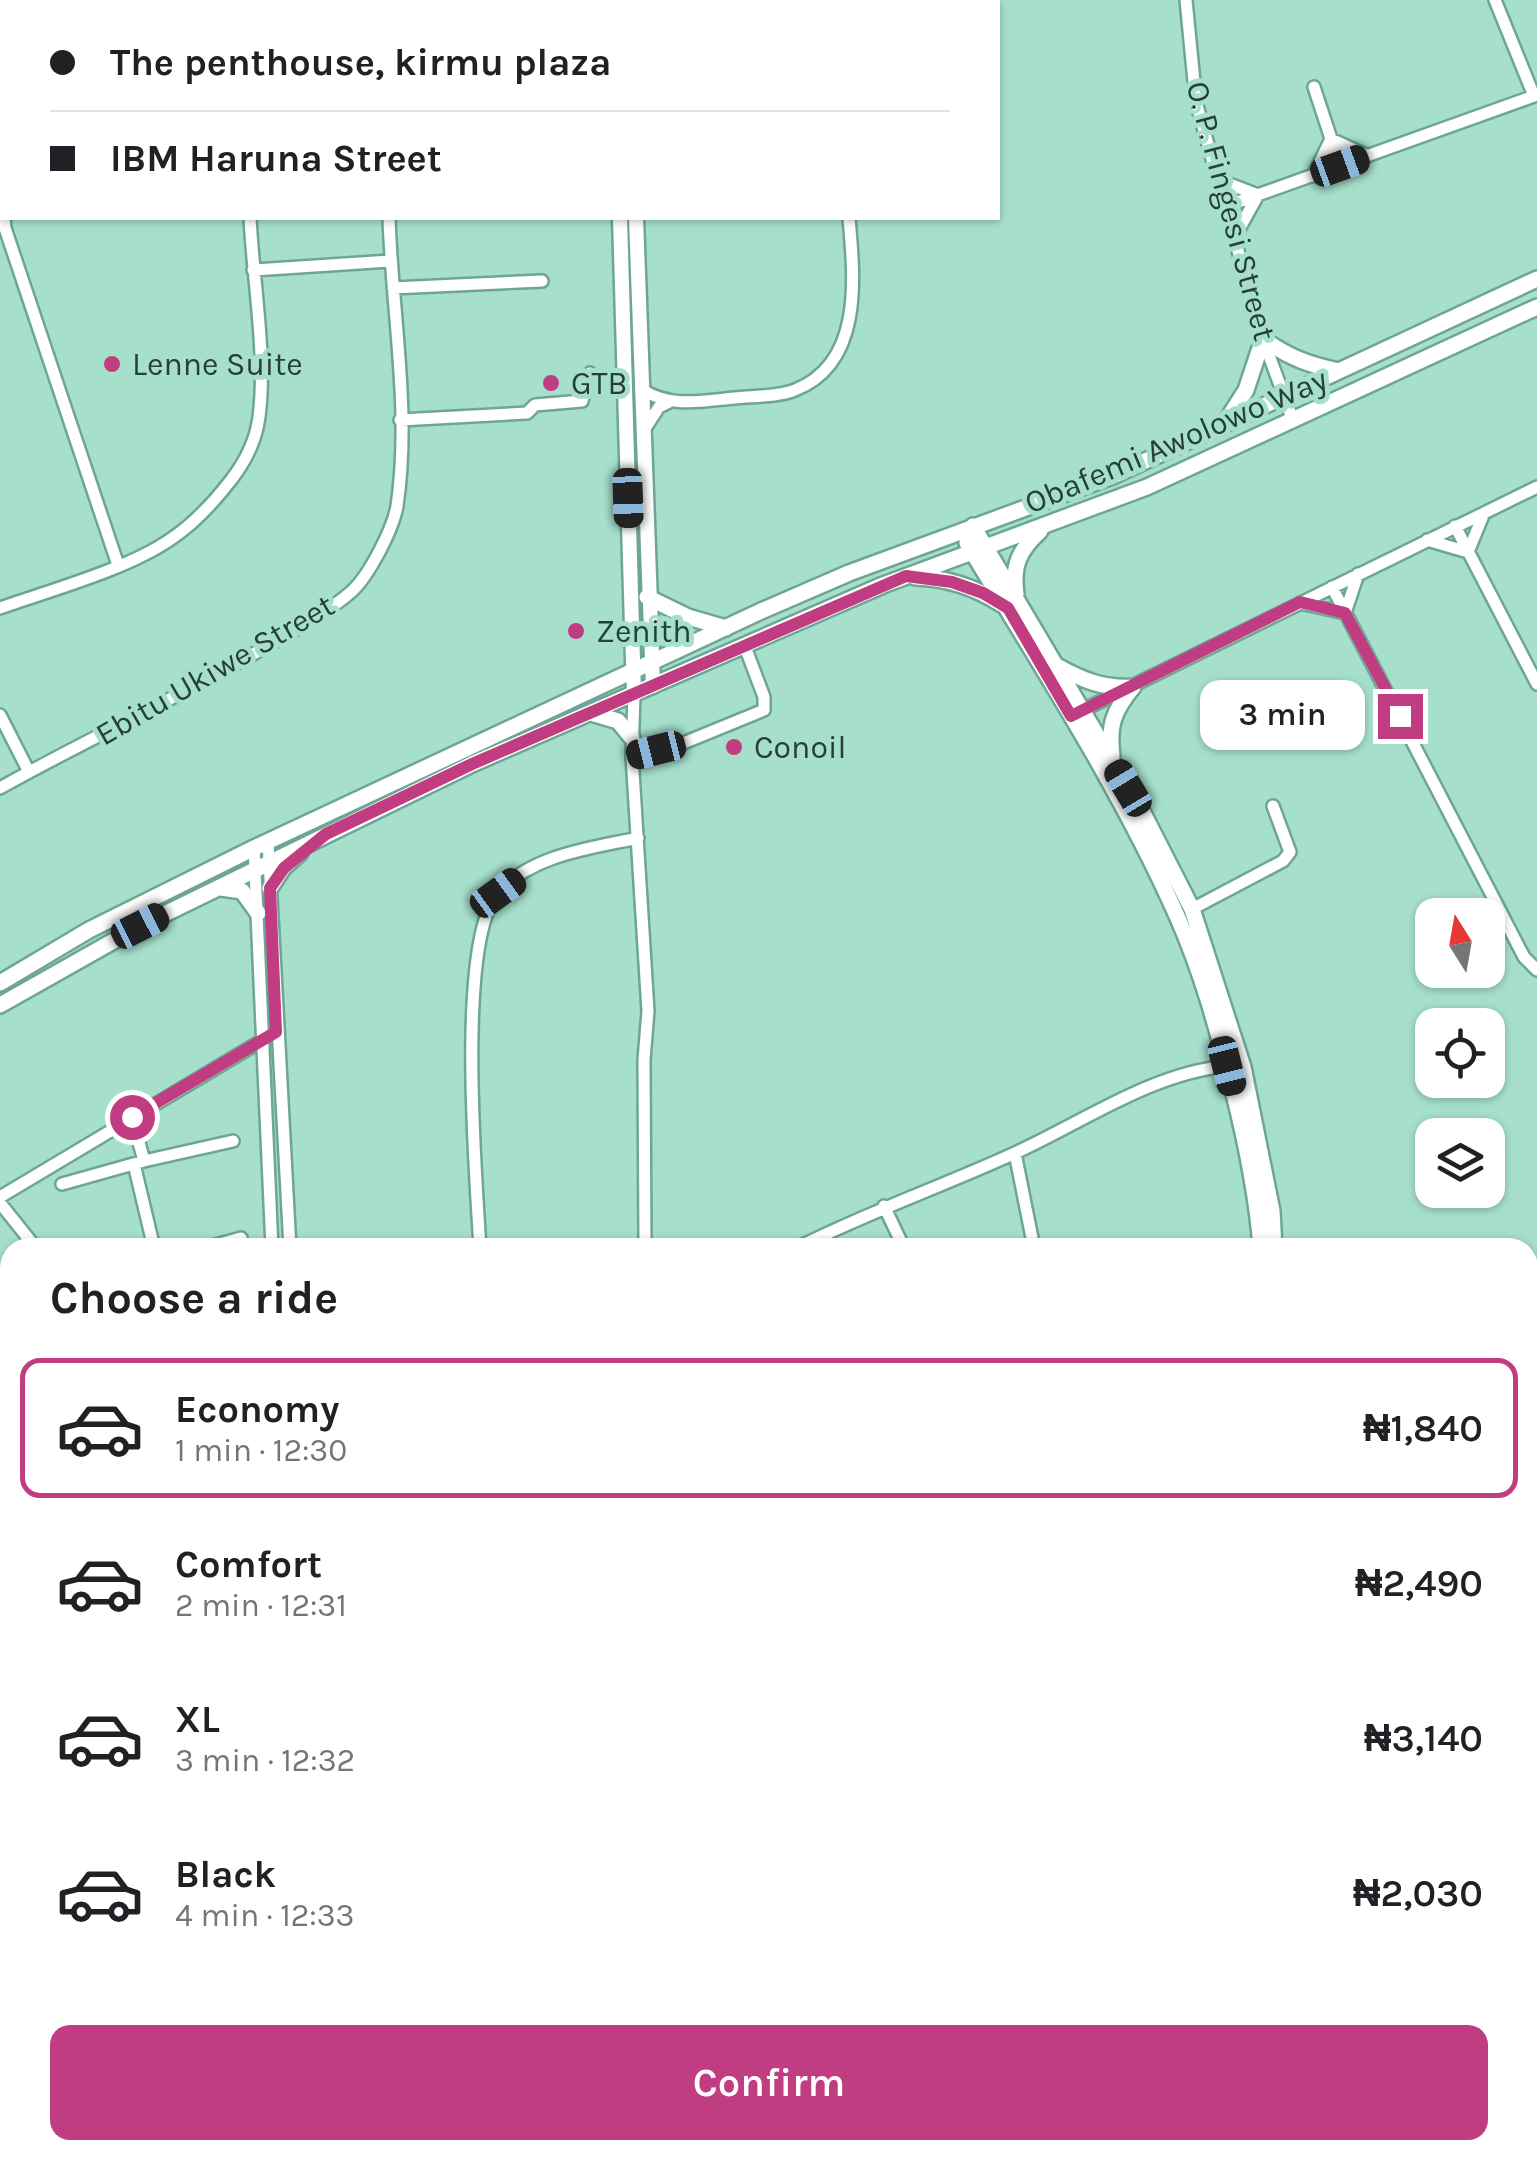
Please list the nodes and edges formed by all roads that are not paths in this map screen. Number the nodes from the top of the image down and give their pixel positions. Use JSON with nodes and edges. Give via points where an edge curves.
{"nodes":[{"id":1,"x":1186,"y":0,"type":"edge"},
{"id":2,"x":1496,"y":0,"type":"edge"},
{"id":3,"x":1314,"y":87,"type":"dead end"},
{"id":4,"x":1536,"y":95,"type":"edge"},
{"id":5,"x":1331,"y":139,"type":"junction"},
{"id":6,"x":1368,"y":156,"type":"junction"},
{"id":7,"x":1340,"y":166,"type":"junction"},
{"id":8,"x":1313,"y":176,"type":"junction"},
{"id":9,"x":1216,"y":179,"type":"junction"},
{"id":10,"x":1258,"y":195,"type":"junction"},
{"id":11,"x":1224,"y":207,"type":"junction"},
{"id":12,"x":4,"y":220,"type":"edge"},
{"id":13,"x":250,"y":220,"type":"edge"},
{"id":14,"x":389,"y":220,"type":"edge"},
{"id":15,"x":620,"y":220,"type":"edge"},
{"id":16,"x":636,"y":220,"type":"edge"},
{"id":17,"x":849,"y":220,"type":"edge"},
{"id":18,"x":1234,"y":240,"type":"junction"},
{"id":19,"x":390,"y":261,"type":"junction"},
{"id":20,"x":253,"y":270,"type":"junction"},
{"id":21,"x":1537,"y":279,"type":"edge"},
{"id":22,"x":542,"y":282,"type":"dead end"},
{"id":23,"x":393,"y":288,"type":"junction"},
{"id":24,"x":1537,"y":307,"type":"edge"},
{"id":25,"x":1263,"y":340,"type":"junction"},
{"id":26,"x":1339,"y":371,"type":"junction"},
{"id":27,"x":590,"y":373,"type":"dead end"},
{"id":28,"x":643,"y":390,"type":"junction"},
{"id":29,"x":1283,"y":396,"type":"junction"},
{"id":30,"x":669,"y":402,"type":"junction"},
{"id":31,"x":1292,"y":418,"type":"junction"},
{"id":32,"x":400,"y":420,"type":"junction"},
{"id":33,"x":1224,"y":425,"type":"junction"},
{"id":34,"x":644,"y":430,"type":"junction"},
{"id":35,"x":1537,"y":487,"type":"edge"},
{"id":36,"x":1484,"y":513,"type":"junction"},
{"id":37,"x":1455,"y":526,"type":"junction"},
{"id":38,"x":966,"y":528,"type":"junction"},
{"id":39,"x":1043,"y":528,"type":"junction"},
{"id":40,"x":1428,"y":540,"type":"junction"},
{"id":41,"x":979,"y":550,"type":"junction"},
{"id":42,"x":1468,"y":552,"type":"junction"},
{"id":43,"x":118,"y":565,"type":"junction"},
{"id":44,"x":1358,"y":574,"type":"junction"},
{"id":45,"x":906,"y":576,"type":"junction"},
{"id":46,"x":1332,"y":587,"type":"junction"},
{"id":47,"x":647,"y":597,"type":"junction"},
{"id":48,"x":1300,"y":602,"type":"junction"},
{"id":49,"x":1012,"y":606,"type":"junction"},
{"id":50,"x":0,"y":608,"type":"edge"},
{"id":51,"x":1345,"y":613,"type":"junction"},
{"id":52,"x":726,"y":628,"type":"junction"},
{"id":53,"x":744,"y":644,"type":"junction"},
{"id":54,"x":650,"y":663,"type":"junction"},
{"id":55,"x":1055,"y":665,"type":"junction"},
{"id":56,"x":632,"y":672,"type":"junction"},
{"id":57,"x":1537,"y":684,"type":"edge"},
{"id":58,"x":653,"y":686,"type":"junction"},
{"id":59,"x":1133,"y":687,"type":"junction"},
{"id":60,"x":634,"y":695,"type":"junction"},
{"id":61,"x":1077,"y":713,"type":"junction"},
{"id":62,"x":591,"y":714,"type":"junction"},
{"id":63,"x":0,"y":715,"type":"edge"},
{"id":64,"x":632,"y":738,"type":"junction"},
{"id":65,"x":632,"y":756,"type":"junction"},
{"id":66,"x":1113,"y":763,"type":"junction"},
{"id":67,"x":29,"y":772,"type":"junction"},
{"id":68,"x":0,"y":788,"type":"edge"},
{"id":69,"x":1273,"y":806,"type":"dead end"},
{"id":70,"x":326,"y":834,"type":"junction"},
{"id":71,"x":638,"y":838,"type":"junction"},
{"id":72,"x":261,"y":845,"type":"junction"},
{"id":73,"x":262,"y":865,"type":"junction"},
{"id":74,"x":270,"y":888,"type":"junction"},
{"id":75,"x":212,"y":890,"type":"junction"},
{"id":76,"x":1192,"y":909,"type":"junction"},
{"id":77,"x":258,"y":912,"type":"junction"},
{"id":78,"x":1537,"y":970,"type":"edge"},
{"id":79,"x":0,"y":983,"type":"edge"},
{"id":80,"x":0,"y":1004,"type":"edge"},
{"id":81,"x":276,"y":1032,"type":"junction"},
{"id":82,"x":264,"y":1040,"type":"junction"},
{"id":83,"x":1227,"y":1066,"type":"junction"},
{"id":84,"x":132,"y":1117,"type":"junction"},
{"id":85,"x":234,"y":1141,"type":"dead end"},
{"id":86,"x":1015,"y":1153,"type":"junction"},
{"id":87,"x":139,"y":1162,"type":"junction"},
{"id":88,"x":62,"y":1184,"type":"dead end"},
{"id":89,"x":0,"y":1200,"type":"edge"},
{"id":90,"x":884,"y":1206,"type":"junction"},
{"id":91,"x":28,"y":1238,"type":"edge"},
{"id":92,"x":152,"y":1238,"type":"edge"},
{"id":93,"x":272,"y":1238,"type":"edge"},
{"id":94,"x":289,"y":1238,"type":"edge"},
{"id":95,"x":479,"y":1238,"type":"edge"},
{"id":96,"x":644,"y":1238,"type":"edge"},
{"id":97,"x":818,"y":1238,"type":"edge"},
{"id":98,"x":899,"y":1238,"type":"edge"},
{"id":99,"x":1032,"y":1238,"type":"edge"},
{"id":100,"x":1265,"y":1238,"type":"edge"},
{"id":101,"x":1268,"y":1238,"type":"edge"}],
"edges":[{"from":1,"to":9,"type":"street","name":"O. P. Fingesi Street","via":[[1196,102]]},
{"from":2,"to":4,"type":"street"},
{"from":3,"to":5,"type":"street"},
{"from":4,"to":6,"type":"street"},
{"from":5,"to":6,"type":"street"},
{"from":5,"to":7,"type":"street"},
{"from":5,"to":8,"type":"street"},
{"from":6,"to":7,"type":"street"},
{"from":7,"to":8,"type":"street"},
{"from":8,"to":10,"type":"street"},
{"from":9,"to":10,"type":"street"},
{"from":9,"to":11,"type":"street","name":"O. P. Fingesi Street"},
{"from":10,"to":11,"type":"street"},
{"from":10,"to":18,"type":"street"},
{"from":11,"to":18,"type":"street","name":"O. P. Fingesi Street"},
{"from":12,"to":43,"type":"street"},
{"from":13,"to":20,"type":"street"},
{"from":14,"to":19,"type":"street","name":"Ebitu Ukiwe Street"},
{"from":15,"to":56,"type":"street"},
{"from":16,"to":28,"type":"street"},
{"from":17,"to":30,"type":"street","via":[[849,329],[826,367],[792,392]]},
{"from":18,"to":25,"type":"street","name":"O. P. Fingesi Street"},
{"from":19,"to":20,"type":"street"},
{"from":19,"to":23,"type":"street","name":"Ebitu Ukiwe Street"},
{"from":20,"to":43,"type":"street","via":[[261,388],[253,443],[198,518],[169,542]]},
{"from":21,"to":26,"type":"main road","name":"Obafemi Awolowo Way"},
{"from":22,"to":23,"type":"street"},
{"from":23,"to":32,"type":"street","name":"Ebitu Ukiwe Street"},
{"from":24,"to":31,"type":"main road","name":"Obafemi Awolowo Way"},
{"from":25,"to":26,"type":"main road","via":[[1287,357]]},
{"from":25,"to":29,"type":"street","name":"O. P. Fingesi Street"},
{"from":25,"to":33,"type":"main road","via":[[1246,390]]},
{"from":26,"to":29,"type":"main road","name":"Obafemi Awolowo Way"},
{"from":27,"to":32,"type":"street","via":[[582,400],[535,405],[527,413]]},
{"from":28,"to":30,"type":"street"},
{"from":28,"to":34,"type":"street"},
{"from":29,"to":31,"type":"street","name":"O. P. Fingesi Street"},
{"from":29,"to":33,"type":"main road","name":"Obafemi Awolowo Way"},
{"from":30,"to":34,"type":"street"},
{"from":31,"to":39,"type":"main road","name":"Obafemi Awolowo Way"},
{"from":32,"to":67,"type":"street","name":"Ebitu Ukiwe Street","via":[[396,510],[367,575],[352,591],[202,685]]},
{"from":33,"to":38,"type":"main road","name":"Obafemi Awolowo Way","via":[[1115,475]]},
{"from":34,"to":47,"type":"street"},
{"from":35,"to":36,"type":"street"},
{"from":36,"to":37,"type":"street"},
{"from":36,"to":42,"type":"street"},
{"from":37,"to":40,"type":"street"},
{"from":37,"to":42,"type":"street"},
{"from":38,"to":41,"type":"main road"},
{"from":38,"to":52,"type":"main road","name":"Obafemi Awolowo Way"},
{"from":39,"to":41,"type":"main road","name":"Obafemi Awolowo Way"},
{"from":39,"to":49,"type":"main road","via":[[1017,558]]},
{"from":40,"to":42,"type":"street"},
{"from":40,"to":44,"type":"street"},
{"from":41,"to":45,"type":"main road","name":"Obafemi Awolowo Way"},
{"from":41,"to":49,"type":"main road"},
{"from":42,"to":57,"type":"street"},
{"from":43,"to":50,"type":"street"},
{"from":44,"to":46,"type":"street"},
{"from":44,"to":51,"type":"street"},
{"from":45,"to":49,"type":"main road","via":[[952,582]]},
{"from":45,"to":53,"type":"main road","name":"Obafemi Awolowo Way"},
{"from":46,"to":48,"type":"street"},
{"from":46,"to":51,"type":"street"},
{"from":47,"to":52,"type":"main road"},
{"from":47,"to":54,"type":"street"},
{"from":48,"to":51,"type":"street"},
{"from":48,"to":59,"type":"street"},
{"from":49,"to":55,"type":"main road"},
{"from":49,"to":61,"type":"main road"},
{"from":51,"to":78,"type":"street"},
{"from":52,"to":54,"type":"main road","name":"Obafemi Awolowo Way"},
{"from":53,"to":58,"type":"main road","name":"Obafemi Awolowo Way"},
{"from":53,"to":65,"type":"street","via":[[764,710]]},
{"from":54,"to":56,"type":"main road","name":"Obafemi Awolowo Way"},
{"from":54,"to":58,"type":"street"},
{"from":55,"to":59,"type":"main road","via":[[1098,685]]},
{"from":55,"to":61,"type":"main road"},
{"from":56,"to":60,"type":"street"},
{"from":56,"to":72,"type":"main road","name":"Obafemi Awolowo Way"},
{"from":58,"to":60,"type":"main road","name":"Obafemi Awolowo Way"},
{"from":59,"to":61,"type":"street"},
{"from":59,"to":66,"type":"main road","via":[[1110,726]]},
{"from":60,"to":62,"type":"main road","name":"Obafemi Awolowo Way"},
{"from":60,"to":64,"type":"street"},
{"from":61,"to":66,"type":"main road"},
{"from":61,"to":83,"type":"main road","via":[[1176,915]]},
{"from":62,"to":64,"type":"main road","via":[[618,721]]},
{"from":62,"to":70,"type":"main road","name":"Obafemi Awolowo Way"},
{"from":63,"to":67,"type":"street"},
{"from":64,"to":65,"type":"street"},
{"from":65,"to":71,"type":"street"},
{"from":66,"to":76,"type":"main road"},
{"from":67,"to":68,"type":"street","name":"Ebitu Ukiwe Street"},
{"from":69,"to":76,"type":"street","via":[[1290,852],[1283,861]]},
{"from":70,"to":73,"type":"main road","name":"Obafemi Awolowo Way"},
{"from":70,"to":74,"type":"main road"},
{"from":71,"to":95,"type":"street","via":[[562,854],[498,893],[486,914],[476,953],[472,1099]]},
{"from":71,"to":96,"type":"street","via":[[648,1012]]},
{"from":72,"to":73,"type":"street"},
{"from":72,"to":79,"type":"main road","name":"Obafemi Awolowo Way"},
{"from":73,"to":74,"type":"street"},
{"from":73,"to":75,"type":"main road","name":"Obafemi Awolowo Way"},
{"from":73,"to":77,"type":"street"},
{"from":74,"to":81,"type":"street"},
{"from":75,"to":77,"type":"main road","via":[[242,891]]},
{"from":75,"to":80,"type":"main road","name":"Obafemi Awolowo Way"},
{"from":76,"to":101,"type":"main road","via":[[1243,1066],[1272,1212]]},
{"from":77,"to":82,"type":"street"},
{"from":81,"to":82,"type":"street"},
{"from":81,"to":94,"type":"street"},
{"from":82,"to":84,"type":"street"},
{"from":82,"to":93,"type":"street"},
{"from":83,"to":86,"type":"street","via":[[1150,1087]]},
{"from":83,"to":100,"type":"main road"},
{"from":84,"to":87,"type":"street"},
{"from":84,"to":89,"type":"street"},
{"from":85,"to":87,"type":"street"},
{"from":86,"to":90,"type":"street"},
{"from":86,"to":99,"type":"street"},
{"from":87,"to":88,"type":"street"},
{"from":87,"to":92,"type":"street"},
{"from":89,"to":91,"type":"street"},
{"from":90,"to":97,"type":"street"},
{"from":90,"to":98,"type":"street"}]}
